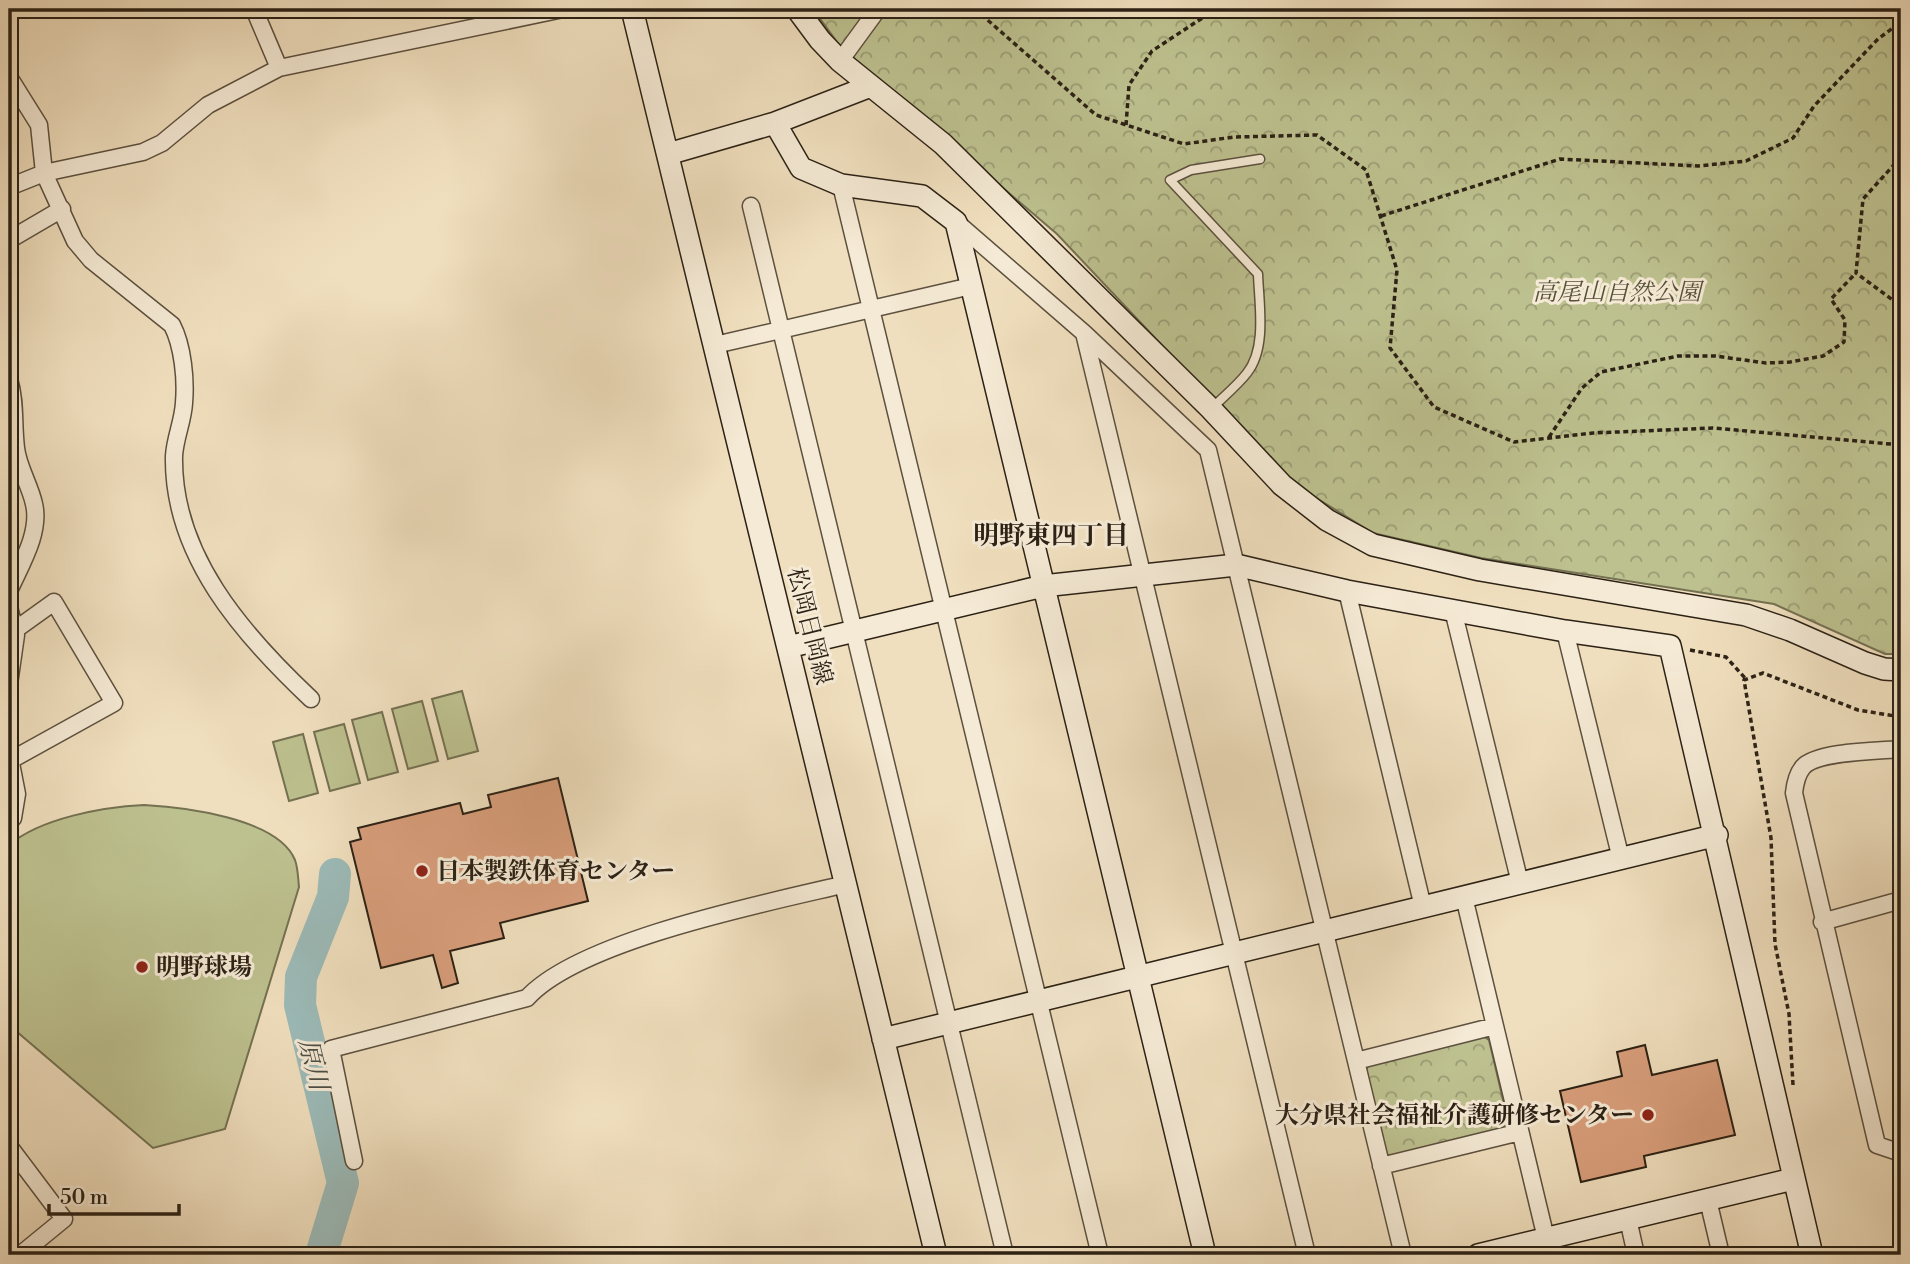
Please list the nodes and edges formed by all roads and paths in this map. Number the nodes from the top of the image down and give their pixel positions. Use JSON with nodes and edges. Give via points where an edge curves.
{"nodes":[{"id":1,"x":254,"y":9,"type":"edge"},
{"id":2,"x":563,"y":9,"type":"edge"},
{"id":3,"x":632,"y":9,"type":"edge"},
{"id":4,"x":797,"y":9,"type":"edge"},
{"id":5,"x":878,"y":9,"type":"edge"},
{"id":6,"x":975,"y":9,"type":"edge"},
{"id":7,"x":1216,"y":9,"type":"edge"},
{"id":8,"x":1901,"y":22,"type":"edge"},
{"id":9,"x":840,"y":61,"type":"junction"},
{"id":10,"x":279,"y":68,"type":"junction"},
{"id":11,"x":9,"y":77,"type":"edge"},
{"id":12,"x":868,"y":87,"type":"junction"},
{"id":13,"x":775,"y":123,"type":"junction"},
{"id":14,"x":1126,"y":125,"type":"junction"},
{"id":15,"x":668,"y":154,"type":"junction"},
{"id":16,"x":1901,"y":157,"type":"edge"},
{"id":17,"x":1260,"y":159,"type":"dead end"},
{"id":18,"x":44,"y":173,"type":"junction"},
{"id":19,"x":841,"y":185,"type":"junction"},
{"id":20,"x":9,"y":187,"type":"edge"},
{"id":21,"x":751,"y":206,"type":"dead end"},
{"id":22,"x":62,"y":209,"type":"junction"},
{"id":23,"x":1380,"y":216,"type":"junction"},
{"id":24,"x":956,"y":222,"type":"junction"},
{"id":25,"x":9,"y":240,"type":"edge"},
{"id":26,"x":1856,"y":273,"type":"junction"},
{"id":27,"x":971,"y":286,"type":"junction"},
{"id":28,"x":1901,"y":306,"type":"edge"},
{"id":29,"x":871,"y":309,"type":"junction"},
{"id":30,"x":781,"y":330,"type":"junction"},
{"id":31,"x":1084,"y":334,"type":"junction"},
{"id":32,"x":715,"y":345,"type":"junction"},
{"id":33,"x":9,"y":379,"type":"edge"},
{"id":34,"x":1211,"y":409,"type":"junction"},
{"id":35,"x":1548,"y":438,"type":"junction"},
{"id":36,"x":1901,"y":445,"type":"edge"},
{"id":37,"x":1236,"y":565,"type":"junction"},
{"id":38,"x":1142,"y":573,"type":"junction"},
{"id":39,"x":1043,"y":586,"type":"junction"},
{"id":40,"x":9,"y":591,"type":"edge"},
{"id":41,"x":1347,"y":591,"type":"junction"},
{"id":42,"x":9,"y":607,"type":"edge"},
{"id":43,"x":944,"y":608,"type":"junction"},
{"id":44,"x":1453,"y":610,"type":"junction"},
{"id":45,"x":15,"y":630,"type":"junction"},
{"id":46,"x":854,"y":631,"type":"junction"},
{"id":47,"x":1565,"y":631,"type":"junction"},
{"id":48,"x":1670,"y":646,"type":"junction"},
{"id":49,"x":788,"y":647,"type":"junction"},
{"id":50,"x":1901,"y":670,"type":"edge"},
{"id":51,"x":1745,"y":678,"type":"junction"},
{"id":52,"x":9,"y":684,"type":"edge"},
{"id":53,"x":311,"y":699,"type":"dead end"},
{"id":54,"x":1901,"y":717,"type":"edge"},
{"id":55,"x":1901,"y":754,"type":"edge"},
{"id":56,"x":10,"y":755,"type":"edge"},
{"id":57,"x":9,"y":820,"type":"edge"},
{"id":58,"x":1717,"y":835,"type":"junction"},
{"id":59,"x":1621,"y":859,"type":"junction"},
{"id":60,"x":1520,"y":883,"type":"junction"},
{"id":61,"x":846,"y":884,"type":"junction"},
{"id":62,"x":1464,"y":897,"type":"junction"},
{"id":63,"x":1901,"y":900,"type":"edge"},
{"id":64,"x":1423,"y":907,"type":"junction"},
{"id":65,"x":1822,"y":922,"type":"junction"},
{"id":66,"x":1324,"y":931,"type":"junction"},
{"id":67,"x":1234,"y":953,"type":"junction"},
{"id":68,"x":1138,"y":977,"type":"junction"},
{"id":69,"x":1039,"y":1001,"type":"junction"},
{"id":70,"x":949,"y":1023,"type":"junction"},
{"id":71,"x":1495,"y":1026,"type":"junction"},
{"id":72,"x":883,"y":1039,"type":"junction"},
{"id":73,"x":1356,"y":1061,"type":"junction"},
{"id":74,"x":1793,"y":1091,"type":"dead end"},
{"id":75,"x":1520,"y":1132,"type":"junction"},
{"id":76,"x":9,"y":1146,"type":"edge"},
{"id":77,"x":1901,"y":1149,"type":"edge"},
{"id":78,"x":354,"y":1161,"type":"dead end"},
{"id":79,"x":1381,"y":1166,"type":"junction"},
{"id":80,"x":1793,"y":1179,"type":"junction"},
{"id":81,"x":1708,"y":1200,"type":"junction"},
{"id":82,"x":1628,"y":1219,"type":"junction"},
{"id":83,"x":1548,"y":1247,"type":"edge"},
{"id":84,"x":22,"y":1254,"type":"edge"},
{"id":85,"x":936,"y":1255,"type":"edge"},
{"id":86,"x":1005,"y":1255,"type":"edge"},
{"id":87,"x":1100,"y":1255,"type":"edge"},
{"id":88,"x":1205,"y":1255,"type":"edge"},
{"id":89,"x":1307,"y":1255,"type":"edge"},
{"id":90,"x":1403,"y":1255,"type":"edge"},
{"id":91,"x":1478,"y":1255,"type":"edge"},
{"id":92,"x":1636,"y":1255,"type":"edge"},
{"id":93,"x":1721,"y":1255,"type":"edge"},
{"id":94,"x":1812,"y":1255,"type":"edge"}],
"edges":[{"from":1,"to":10,"type":"street"},
{"from":2,"to":10,"type":"street"},
{"from":3,"to":15,"type":"street","name":"松岡日岡線"},
{"from":4,"to":9,"type":"street"},
{"from":5,"to":9,"type":"street"},
{"from":6,"to":14,"type":"path","via":[[1096,115]]},
{"from":7,"to":14,"type":"path","via":[[1152,51],[1129,86]]},
{"from":8,"to":23,"type":"path","via":[[1878,39],[1814,106],[1793,138],[1746,161],[1698,166],[1560,159]]},
{"from":9,"to":12,"type":"street"},
{"from":10,"to":18,"type":"street","via":[[208,105],[162,143],[116,159]]},
{"from":11,"to":18,"type":"street","via":[[39,125]]},
{"from":12,"to":13,"type":"street"},
{"from":12,"to":34,"type":"street","via":[[943,145]]},
{"from":13,"to":15,"type":"street"},
{"from":13,"to":19,"type":"street","via":[[801,168]]},
{"from":14,"to":23,"type":"path","via":[[1184,144],[1234,137],[1317,135],[1366,170]]},
{"from":15,"to":32,"type":"street","name":"松岡日岡線"},
{"from":16,"to":26,"type":"path","via":[[1863,199]]},
{"from":17,"to":34,"type":"lane","via":[[1191,170],[1170,180],[1258,274],[1259,343],[1254,360]]},
{"from":18,"to":20,"type":"street"},
{"from":18,"to":22,"type":"street"},
{"from":19,"to":24,"type":"street","via":[[922,196]]},
{"from":19,"to":29,"type":"street"},
{"from":21,"to":30,"type":"street"},
{"from":22,"to":25,"type":"street"},
{"from":22,"to":53,"type":"street","via":[[82,250],[172,325],[178,337],[184,402],[174,454],[177,495],[194,554],[244,629]]},
{"from":23,"to":35,"type":"path","via":[[1397,270],[1390,348],[1434,407],[1514,442]]},
{"from":24,"to":27,"type":"street"},
{"from":24,"to":31,"type":"street"},
{"from":26,"to":28,"type":"path"},
{"from":26,"to":35,"type":"path","via":[[1831,299],[1845,320],[1844,342],[1823,356],[1766,363],[1678,356],[1601,372],[1582,388]]},
{"from":27,"to":29,"type":"street"},
{"from":27,"to":39,"type":"street"},
{"from":29,"to":30,"type":"street"},
{"from":29,"to":43,"type":"street"},
{"from":30,"to":32,"type":"street"},
{"from":30,"to":46,"type":"street"},
{"from":31,"to":37,"type":"street","via":[[1208,450]]},
{"from":31,"to":38,"type":"street"},
{"from":32,"to":49,"type":"street","name":"松岡日岡線"},
{"from":33,"to":40,"type":"street","via":[[15,402],[16,452],[36,519]]},
{"from":34,"to":50,"type":"street","via":[[1282,485],[1326,520],[1373,545],[1480,570],[1746,615],[1865,663]]},
{"from":35,"to":36,"type":"path","via":[[1713,428]]},
{"from":37,"to":38,"type":"street"},
{"from":37,"to":41,"type":"street"},
{"from":37,"to":66,"type":"street"},
{"from":38,"to":39,"type":"street"},
{"from":38,"to":67,"type":"street"},
{"from":39,"to":43,"type":"street"},
{"from":39,"to":68,"type":"street"},
{"from":41,"to":44,"type":"street"},
{"from":41,"to":64,"type":"street"},
{"from":42,"to":45,"type":"street"},
{"from":43,"to":46,"type":"street"},
{"from":43,"to":69,"type":"street"},
{"from":44,"to":47,"type":"street"},
{"from":44,"to":60,"type":"street"},
{"from":45,"to":52,"type":"street"},
{"from":45,"to":56,"type":"street","via":[[54,602],[114,704]]},
{"from":46,"to":49,"type":"street"},
{"from":46,"to":70,"type":"street"},
{"from":47,"to":48,"type":"street"},
{"from":47,"to":59,"type":"street"},
{"from":48,"to":51,"type":"path","via":[[1726,657]]},
{"from":48,"to":58,"type":"street"},
{"from":49,"to":61,"type":"street","name":"松岡日岡線"},
{"from":51,"to":54,"type":"path","via":[[1769,675],[1858,710]]},
{"from":51,"to":74,"type":"path","via":[[1771,838],[1775,944],[1789,1014]]},
{"from":55,"to":65,"type":"street","via":[[1818,759],[1798,775],[1796,804]]},
{"from":56,"to":57,"type":"street","via":[[18,794]]},
{"from":58,"to":59,"type":"street"},
{"from":58,"to":80,"type":"street"},
{"from":59,"to":60,"type":"street"},
{"from":60,"to":62,"type":"street"},
{"from":61,"to":72,"type":"street","name":"松岡日岡線"},
{"from":61,"to":78,"type":"street","via":[[628,942],[576,962],[540,984],[527,998],[331,1049]]},
{"from":62,"to":64,"type":"street"},
{"from":62,"to":71,"type":"street"},
{"from":63,"to":65,"type":"street"},
{"from":64,"to":66,"type":"street"},
{"from":65,"to":77,"type":"street","via":[[1878,1145]]},
{"from":66,"to":67,"type":"street"},
{"from":66,"to":73,"type":"street"},
{"from":67,"to":68,"type":"street"},
{"from":67,"to":89,"type":"street"},
{"from":68,"to":69,"type":"street"},
{"from":68,"to":88,"type":"street"},
{"from":69,"to":70,"type":"street"},
{"from":69,"to":87,"type":"street"},
{"from":70,"to":72,"type":"street"},
{"from":70,"to":86,"type":"street"},
{"from":71,"to":73,"type":"street"},
{"from":71,"to":75,"type":"street"},
{"from":72,"to":85,"type":"street","name":"松岡日岡線"},
{"from":73,"to":79,"type":"street"},
{"from":75,"to":79,"type":"street"},
{"from":75,"to":83,"type":"street"},
{"from":76,"to":84,"type":"street","via":[[64,1219]]},
{"from":79,"to":90,"type":"street"},
{"from":80,"to":81,"type":"street"},
{"from":80,"to":94,"type":"street"},
{"from":81,"to":82,"type":"street"},
{"from":81,"to":93,"type":"street"},
{"from":82,"to":83,"type":"street"},
{"from":82,"to":92,"type":"street"},
{"from":83,"to":91,"type":"street"}]}
